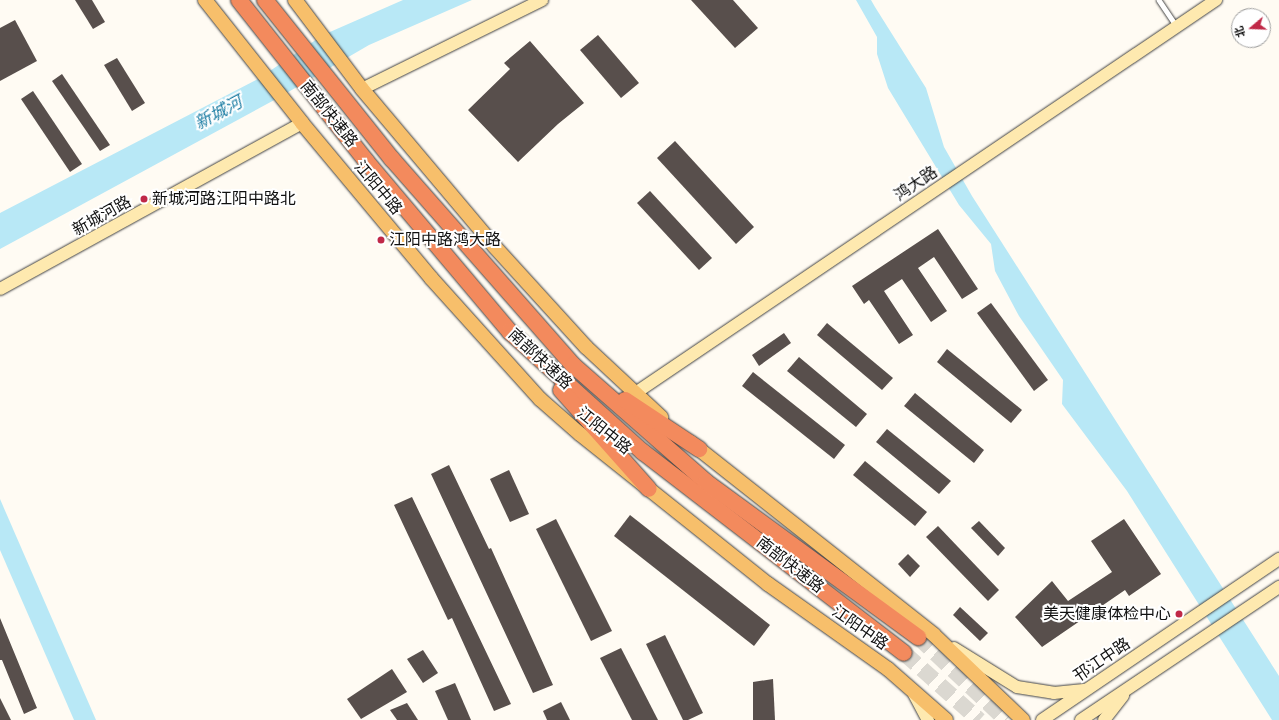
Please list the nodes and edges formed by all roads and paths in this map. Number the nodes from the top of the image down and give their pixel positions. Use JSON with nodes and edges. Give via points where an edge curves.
{"nodes":[{"id":1,"x":205,"y":0,"type":"edge"},
{"id":2,"x":235,"y":0,"type":"edge"},
{"id":3,"x":239,"y":0,"type":"edge"},
{"id":4,"x":295,"y":0,"type":"edge"},
{"id":5,"x":542,"y":0,"type":"edge"},
{"id":6,"x":1159,"y":0,"type":"edge"},
{"id":7,"x":1216,"y":0,"type":"edge"},
{"id":8,"x":267,"y":2,"type":"edge"},
{"id":9,"x":255,"y":20,"type":"junction"},
{"id":10,"x":1177,"y":27,"type":"junction"},
{"id":11,"x":362,"y":89,"type":"junction"},
{"id":12,"x":302,"y":123,"type":"junction"},
{"id":13,"x":0,"y":290,"type":"edge"},
{"id":14,"x":510,"y":332,"type":"junction"},
{"id":15,"x":573,"y":365,"type":"junction"},
{"id":16,"x":634,"y":394,"type":"junction"},
{"id":17,"x":699,"y":449,"type":"junction"},
{"id":18,"x":649,"y":489,"type":"junction"},
{"id":19,"x":1279,"y":559,"type":"edge"},
{"id":20,"x":1279,"y":587,"type":"edge"},
{"id":21,"x":934,"y":635,"type":"junction"},
{"id":22,"x":918,"y":637,"type":"tunnel mouth"},
{"id":23,"x":904,"y":654,"type":"tunnel mouth"},
{"id":24,"x":1130,"y":686,"type":"junction"},
{"id":25,"x":911,"y":689,"type":"junction"},
{"id":26,"x":1088,"y":689,"type":"junction"},
{"id":27,"x":928,"y":720,"type":"edge"},
{"id":28,"x":946,"y":720,"type":"edge"},
{"id":29,"x":1023,"y":720,"type":"edge"},
{"id":30,"x":1042,"y":720,"type":"edge"},
{"id":31,"x":1081,"y":720,"type":"edge"},
{"id":32,"x":1104,"y":720,"type":"edge"}],
"edges":[{"from":1,"to":12,"type":"main road","name":"江阳中路"},
{"from":2,"to":9,"type":"highway"},
{"from":3,"to":9,"type":"highway","name":"南部快速路"},
{"from":4,"to":11,"type":"main road"},
{"from":5,"to":11,"type":"street"},
{"from":6,"to":10,"type":"lane"},
{"from":7,"to":10,"type":"street","name":"鸿大路"},
{"from":8,"to":15,"type":"highway","name":"南部快速路","via":[[392,159]]},
{"from":9,"to":14,"type":"highway","name":"南部快速路","via":[[311,92]]},
{"from":10,"to":16,"type":"street","name":"鸿大路"},
{"from":11,"to":16,"type":"main road","via":[[494,246],[586,347]]},
{"from":12,"to":13,"type":"street","name":"新城河路"},
{"from":12,"to":18,"type":"main road","name":"江阳中路","via":[[431,278],[540,399]]},
{"from":14,"to":18,"type":"highway"},
{"from":14,"to":23,"type":"highway","name":"南部快速路","via":[[643,452]]},
{"from":15,"to":17,"type":"highway"},
{"from":15,"to":22,"type":"highway","name":"南部快速路","via":[[706,482]]},
{"from":16,"to":17,"type":"main road"},
{"from":17,"to":21,"type":"main road"},
{"from":18,"to":25,"type":"main road","name":"江阳中路","via":[[768,584],[888,669]]},
{"from":19,"to":26,"type":"street","name":"邗江中路"},
{"from":20,"to":24,"type":"street"},
{"from":21,"to":26,"type":"street","via":[[992,674],[1017,687],[1054,693]]},
{"from":21,"to":29,"type":"main road"},
{"from":24,"to":31,"type":"street"},
{"from":24,"to":32,"type":"street"},
{"from":25,"to":27,"type":"street"},
{"from":25,"to":28,"type":"main road","name":"江阳中路"},
{"from":26,"to":30,"type":"street","name":"邗江中路"}]}
